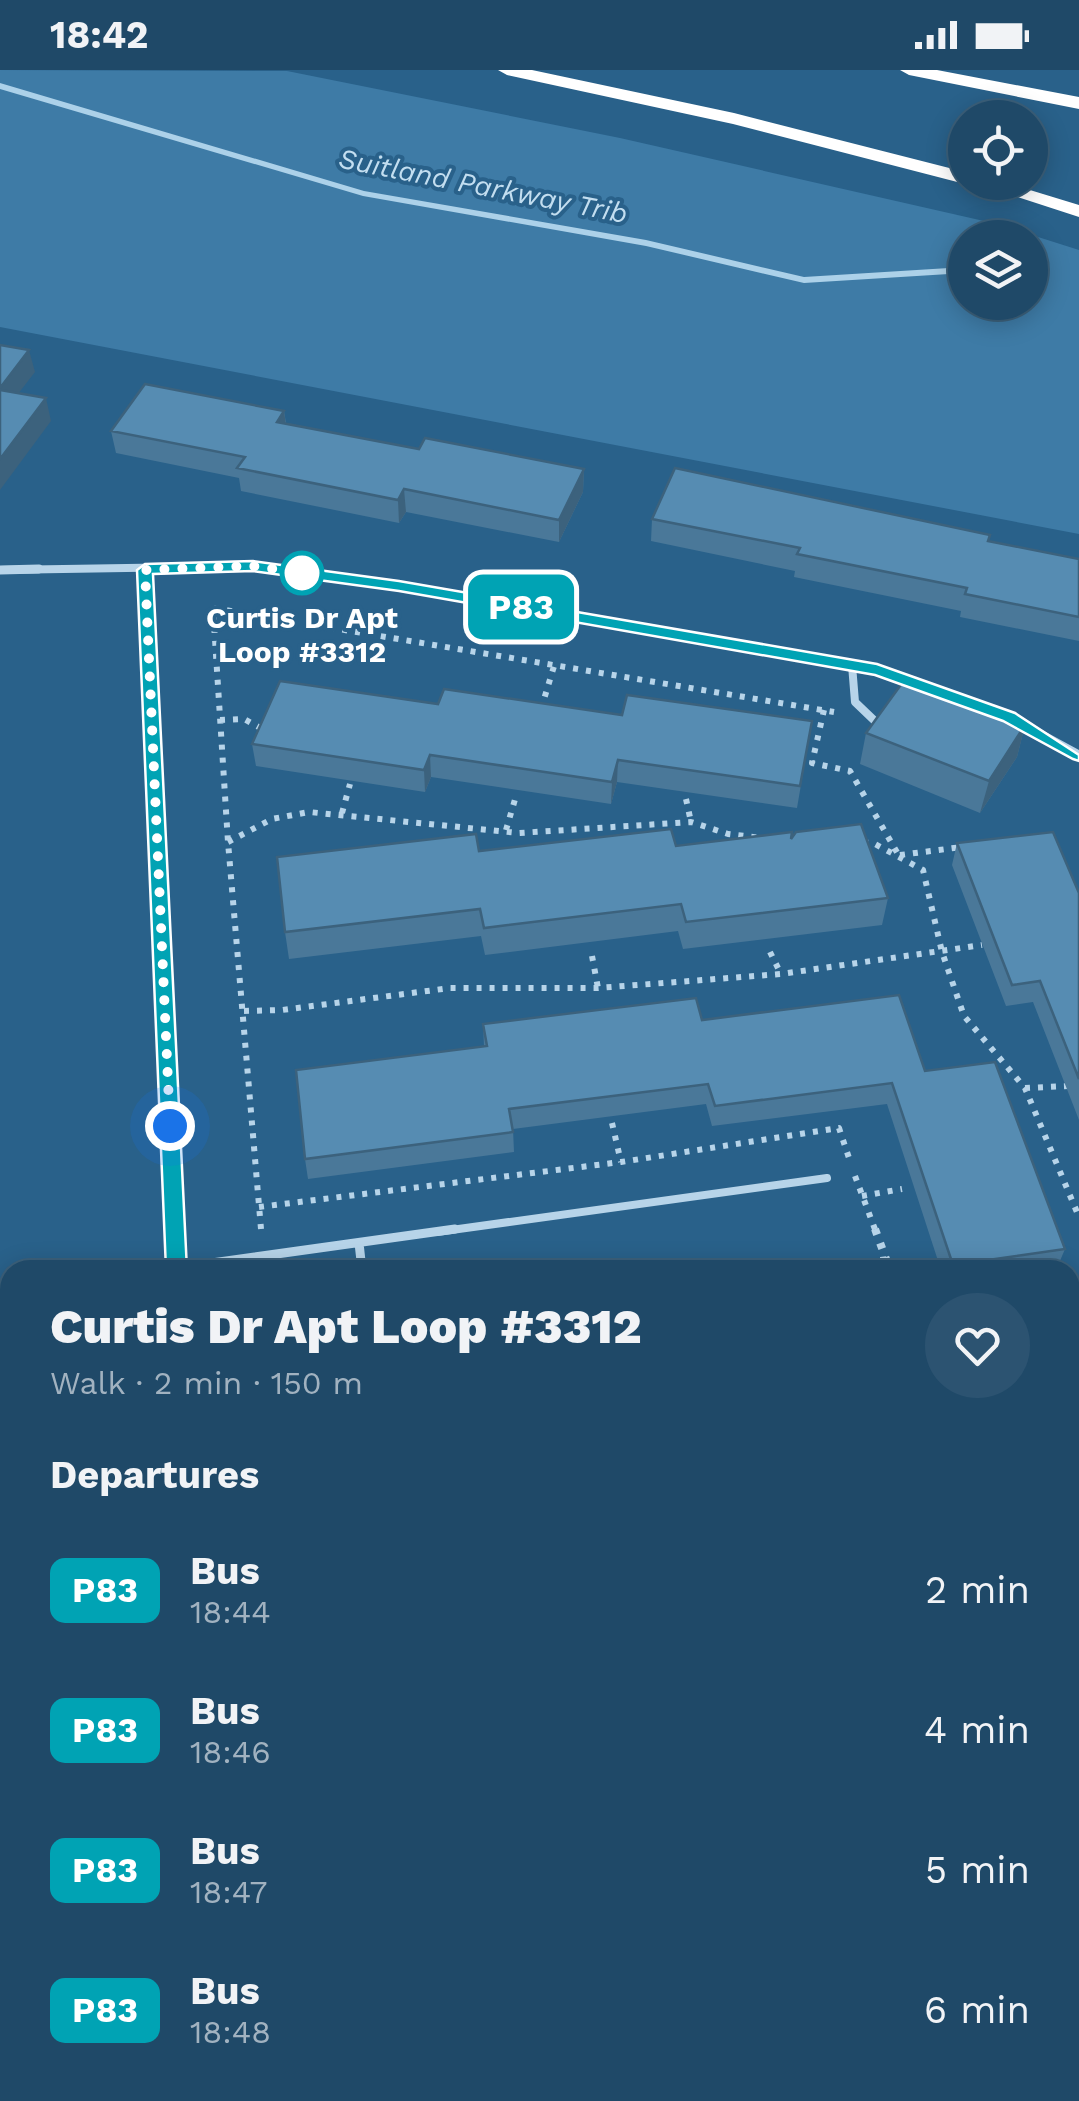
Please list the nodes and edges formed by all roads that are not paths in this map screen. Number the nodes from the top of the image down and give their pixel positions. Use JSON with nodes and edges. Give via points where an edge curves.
{"nodes":[{"id":1,"x":507,"y":70,"type":"edge"},
{"id":2,"x":910,"y":70,"type":"edge"},
{"id":3,"x":1079,"y":103,"type":"edge"},
{"id":4,"x":948,"y":174,"type":"edge"},
{"id":5,"x":1041,"y":200,"type":"edge"},
{"id":6,"x":1079,"y":211,"type":"edge"},
{"id":7,"x":0,"y":570,"type":"edge"},
{"id":8,"x":145,"y":570,"type":"junction"},
{"id":9,"x":852,"y":665,"type":"junction"},
{"id":10,"x":878,"y":724,"type":"edge"},
{"id":11,"x":1079,"y":755,"type":"edge"},
{"id":12,"x":827,"y":1178,"type":"dead end"},
{"id":13,"x":359,"y":1243,"type":"junction"},
{"id":14,"x":176,"y":1260,"type":"edge"},
{"id":15,"x":238,"y":1260,"type":"edge"},
{"id":16,"x":361,"y":1260,"type":"edge"}],
"edges":[{"from":1,"to":4,"type":"highway"},
{"from":2,"to":3,"type":"highway"},
{"from":5,"to":6,"type":"highway"},
{"from":7,"to":8,"type":"street"},
{"from":8,"to":9,"type":"street","via":[[253,566]]},
{"from":8,"to":14,"type":"lane"},
{"from":9,"to":10,"type":"lane","via":[[855,702]]},
{"from":9,"to":11,"type":"street","via":[[1009,717]]},
{"from":12,"to":13,"type":"lane"},
{"from":13,"to":15,"type":"lane"},
{"from":13,"to":16,"type":"lane"}]}
